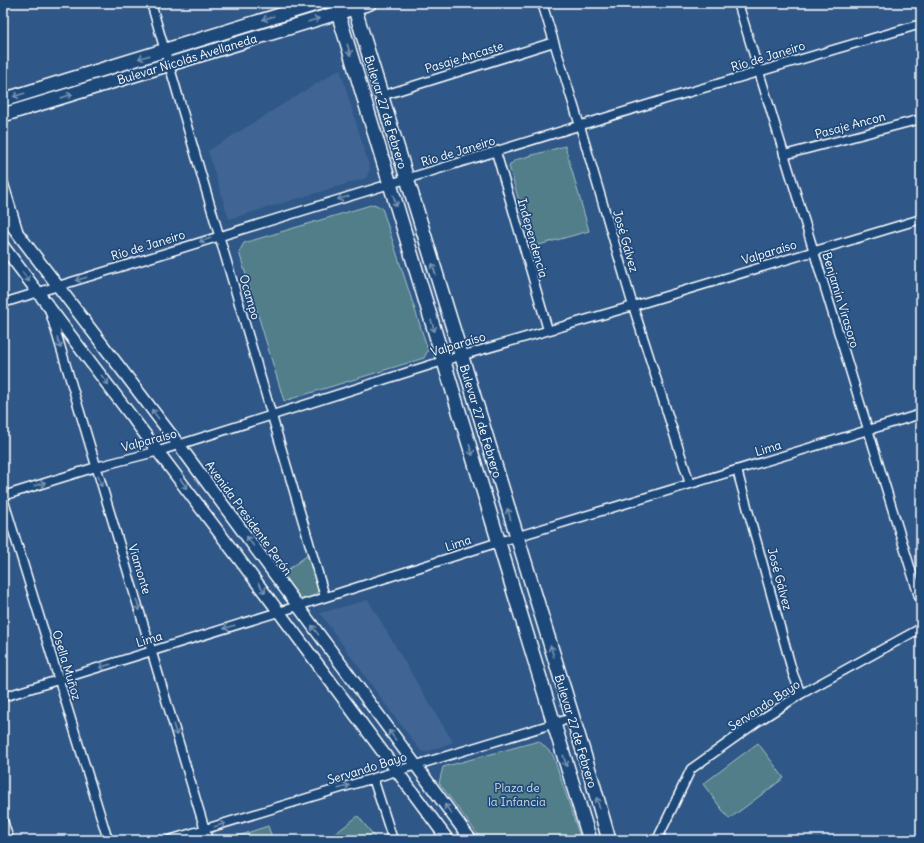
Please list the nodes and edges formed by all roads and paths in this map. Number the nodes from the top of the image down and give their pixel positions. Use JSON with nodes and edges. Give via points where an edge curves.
{"nodes":[{"id":1,"x":151,"y":3,"type":"edge"},
{"id":2,"x":319,"y":3,"type":"edge"},
{"id":3,"x":370,"y":3,"type":"edge"},
{"id":4,"x":542,"y":3,"type":"edge"},
{"id":5,"x":738,"y":3,"type":"edge"},
{"id":6,"x":353,"y":5,"type":"edge"},
{"id":7,"x":336,"y":8,"type":"edge"},
{"id":8,"x":921,"y":24,"type":"edge"},
{"id":9,"x":554,"y":42,"type":"junction"},
{"id":10,"x":165,"y":50,"type":"junction"},
{"id":11,"x":170,"y":65,"type":"junction"},
{"id":12,"x":759,"y":71,"type":"junction"},
{"id":13,"x":381,"y":96,"type":"junction"},
{"id":14,"x":3,"y":100,"type":"edge"},
{"id":15,"x":3,"y":115,"type":"edge"},
{"id":16,"x":921,"y":119,"type":"edge"},
{"id":17,"x":580,"y":126,"type":"junction"},
{"id":18,"x":496,"y":152,"type":"junction"},
{"id":19,"x":784,"y":155,"type":"junction"},
{"id":20,"x":407,"y":179,"type":"junction"},
{"id":21,"x":3,"y":181,"type":"edge"},
{"id":22,"x":390,"y":184,"type":"junction"},
{"id":23,"x":3,"y":214,"type":"edge"},
{"id":24,"x":921,"y":219,"type":"edge"},
{"id":25,"x":19,"y":235,"type":"junction"},
{"id":26,"x":220,"y":236,"type":"junction"},
{"id":27,"x":3,"y":246,"type":"edge"},
{"id":28,"x":814,"y":251,"type":"junction"},
{"id":29,"x":57,"y":286,"type":"junction"},
{"id":30,"x":38,"y":292,"type":"junction"},
{"id":31,"x":3,"y":302,"type":"edge"},
{"id":32,"x":48,"y":305,"type":"junction"},
{"id":33,"x":633,"y":306,"type":"junction"},
{"id":34,"x":548,"y":330,"type":"junction"},
{"id":35,"x":460,"y":356,"type":"junction"},
{"id":36,"x":444,"y":361,"type":"junction"},
{"id":37,"x":921,"y":414,"type":"edge"},
{"id":38,"x":272,"y":415,"type":"junction"},
{"id":39,"x":868,"y":430,"type":"junction"},
{"id":40,"x":179,"y":445,"type":"junction"},
{"id":41,"x":159,"y":451,"type":"junction"},
{"id":42,"x":96,"y":467,"type":"junction"},
{"id":43,"x":737,"y":470,"type":"junction"},
{"id":44,"x":690,"y":484,"type":"junction"},
{"id":45,"x":3,"y":497,"type":"edge"},
{"id":46,"x":516,"y":537,"type":"junction"},
{"id":47,"x":498,"y":542,"type":"junction"},
{"id":48,"x":325,"y":597,"type":"junction"},
{"id":49,"x":921,"y":603,"type":"edge"},
{"id":50,"x":298,"y":606,"type":"junction"},
{"id":51,"x":280,"y":612,"type":"junction"},
{"id":52,"x":921,"y":628,"type":"edge"},
{"id":53,"x":152,"y":651,"type":"junction"},
{"id":54,"x":59,"y":680,"type":"junction"},
{"id":55,"x":801,"y":694,"type":"junction"},
{"id":56,"x":3,"y":697,"type":"edge"},
{"id":57,"x":572,"y":718,"type":"junction"},
{"id":58,"x":554,"y":724,"type":"junction"},
{"id":59,"x":416,"y":766,"type":"junction"},
{"id":60,"x":396,"y":770,"type":"junction"},
{"id":61,"x":373,"y":778,"type":"junction"},
{"id":62,"x":3,"y":820,"type":"edge"},
{"id":63,"x":205,"y":829,"type":"junction"},
{"id":64,"x":9,"y":840,"type":"edge"},
{"id":65,"x":108,"y":840,"type":"edge"},
{"id":66,"x":169,"y":840,"type":"edge"},
{"id":67,"x":208,"y":840,"type":"edge"},
{"id":68,"x":393,"y":840,"type":"edge"},
{"id":69,"x":448,"y":840,"type":"edge"},
{"id":70,"x":471,"y":840,"type":"edge"},
{"id":71,"x":590,"y":840,"type":"edge"},
{"id":72,"x":609,"y":840,"type":"edge"},
{"id":73,"x":657,"y":840,"type":"edge"}],
"edges":[{"from":1,"to":10,"type":"street","name":"Ocampo"},
{"from":2,"to":10,"type":"main road","name":"Bulevar Nicolás Avellaneda","one_way":true},
{"from":3,"to":6,"type":"main road","name":"Bulevar Nicolás Avellaneda"},
{"from":4,"to":9,"type":"street","name":"José Gálvez"},
{"from":5,"to":12,"type":"street","name":"Benjamín Virasoro"},
{"from":6,"to":7,"type":"main road","name":"Bulevar Nicolás Avellaneda"},
{"from":6,"to":13,"type":"main road","name":"Bulevar 27 de Febrero"},
{"from":11,"to":7,"type":"main road","name":"Bulevar Nicolás Avellaneda","one_way":true},
{"from":7,"to":22,"type":"main road","name":"Bulevar 27 de Febrero","one_way":true},
{"from":8,"to":12,"type":"street","name":"Río de Janeiro"},
{"from":9,"to":13,"type":"street","name":"Pasaje Ancaste"},
{"from":9,"to":17,"type":"street","name":"José Gálvez"},
{"from":10,"to":11,"type":"street","name":"Ocampo"},
{"from":10,"to":14,"type":"main road","name":"Bulevar Nicolás Avellaneda","one_way":true},
{"from":15,"to":11,"type":"main road","name":"Bulevar Nicolás Avellaneda","one_way":true},
{"from":11,"to":26,"type":"street","name":"Ocampo"},
{"from":12,"to":17,"type":"street","name":"Río de Janeiro"},
{"from":12,"to":19,"type":"street","name":"Benjamín Virasoro"},
{"from":13,"to":20,"type":"main road","name":"Bulevar 27 de Febrero"},
{"from":16,"to":19,"type":"street","name":"Pasaje Ancon"},
{"from":17,"to":18,"type":"street","name":"Río de Janeiro"},
{"from":17,"to":33,"type":"street","name":"José Gálvez"},
{"from":18,"to":20,"type":"street","name":"Río de Janeiro"},
{"from":18,"to":34,"type":"street","name":"Independencia"},
{"from":19,"to":28,"type":"street","name":"Benjamín Virasoro"},
{"from":20,"to":22,"type":"street","name":"Río de Janeiro"},
{"from":35,"to":20,"type":"main road","name":"Bulevar 27 de Febrero","one_way":true},
{"from":21,"to":25,"type":"street"},
{"from":22,"to":26,"type":"street","name":"Río de Janeiro","one_way":true},
{"from":22,"to":36,"type":"main road","name":"Bulevar 27 de Febrero","one_way":true},
{"from":23,"to":25,"type":"main road","name":"Avenida Presidente Perón"},
{"from":24,"to":28,"type":"street","name":"Valparaíso"},
{"from":25,"to":29,"type":"main road","name":"Avenida Presidente Perón"},
{"from":26,"to":29,"type":"street","name":"Río de Janeiro","one_way":true},
{"from":26,"to":38,"type":"street","name":"Ocampo"},
{"from":27,"to":30,"type":"main road","one_way":true},
{"from":28,"to":33,"type":"street","name":"Valparaíso"},
{"from":28,"to":39,"type":"street","name":"Benjamín Virasoro"},
{"from":29,"to":30,"type":"street","name":"Río de Janeiro"},
{"from":40,"to":29,"type":"main road","name":"Avenida Presidente Perón","one_way":true},
{"from":30,"to":31,"type":"street","name":"Río de Janeiro"},
{"from":30,"to":32,"type":"main road"},
{"from":32,"to":41,"type":"main road","one_way":true},
{"from":32,"to":42,"type":"street","name":"Viamonte","one_way":true},
{"from":33,"to":34,"type":"street","name":"Valparaíso"},
{"from":33,"to":44,"type":"street","name":"José Gálvez"},
{"from":34,"to":35,"type":"street","name":"Valparaíso"},
{"from":35,"to":36,"type":"street","name":"Valparaíso"},
{"from":46,"to":35,"type":"main road","name":"Bulevar 27 de Febrero","one_way":true},
{"from":36,"to":38,"type":"street","name":"Valparaíso"},
{"from":36,"to":47,"type":"main road","name":"Bulevar 27 de Febrero","one_way":true},
{"from":37,"to":39,"type":"street","name":"Lima"},
{"from":38,"to":40,"type":"street","name":"Valparaíso"},
{"from":38,"to":48,"type":"street","name":"Ocampo"},
{"from":39,"to":43,"type":"street","name":"Lima"},
{"from":39,"to":49,"type":"street","name":"Benjamín Virasoro"},
{"from":40,"to":41,"type":"street","name":"Valparaíso"},
{"from":50,"to":40,"type":"main road","name":"Avenida Presidente Perón","one_way":true},
{"from":41,"to":42,"type":"street","name":"Valparaíso"},
{"from":41,"to":51,"type":"main road","one_way":true},
{"from":45,"to":42,"type":"street","name":"Valparaíso","one_way":true},
{"from":42,"to":53,"type":"street","name":"Viamonte","one_way":true},
{"from":43,"to":44,"type":"street","name":"Lima"},
{"from":43,"to":55,"type":"street","name":"José Gálvez","via":[[793,674]]},
{"from":44,"to":46,"type":"street","name":"Lima"},
{"from":45,"to":54,"type":"street","name":"Osella Muñoz"},
{"from":46,"to":47,"type":"street","name":"Lima"},
{"from":57,"to":46,"type":"main road","name":"Bulevar 27 de Febrero","one_way":true},
{"from":47,"to":48,"type":"street","name":"Lima"},
{"from":47,"to":58,"type":"main road","name":"Bulevar 27 de Febrero"},
{"from":48,"to":50,"type":"street","name":"Lima"},
{"from":50,"to":51,"type":"street","name":"Lima"},
{"from":59,"to":50,"type":"main road","name":"Avenida Presidente Perón","one_way":true},
{"from":51,"to":53,"type":"street","name":"Lima","one_way":true},
{"from":51,"to":60,"type":"main road"},
{"from":52,"to":55,"type":"street","name":"Servando Bayo"},
{"from":53,"to":54,"type":"street","name":"Lima","one_way":true},
{"from":53,"to":63,"type":"street","name":"Viamonte","one_way":true},
{"from":54,"to":56,"type":"street","name":"Lima"},
{"from":54,"to":65,"type":"street","name":"Osella Muñoz"},
{"from":55,"to":73,"type":"street","name":"Servando Bayo","via":[[691,769]]},
{"from":57,"to":58,"type":"street","name":"Servando Bayo"},
{"from":72,"to":57,"type":"main road","name":"Bulevar 27 de Febrero","one_way":true},
{"from":58,"to":59,"type":"street","name":"Servando Bayo"},
{"from":58,"to":71,"type":"main road","name":"Bulevar 27 de Febrero","one_way":true},
{"from":59,"to":60,"type":"street","name":"Servando Bayo"},
{"from":70,"to":59,"type":"main road","name":"Avenida Presidente Perón","one_way":true},
{"from":60,"to":61,"type":"street","name":"Servando Bayo"},
{"from":60,"to":69,"type":"main road"},
{"from":63,"to":61,"type":"street","name":"Servando Bayo","one_way":true},
{"from":61,"to":68,"type":"street"},
{"from":62,"to":64,"type":"street"},
{"from":63,"to":66,"type":"street","name":"Servando Bayo"},
{"from":63,"to":67,"type":"street","name":"Viamonte"}]}
